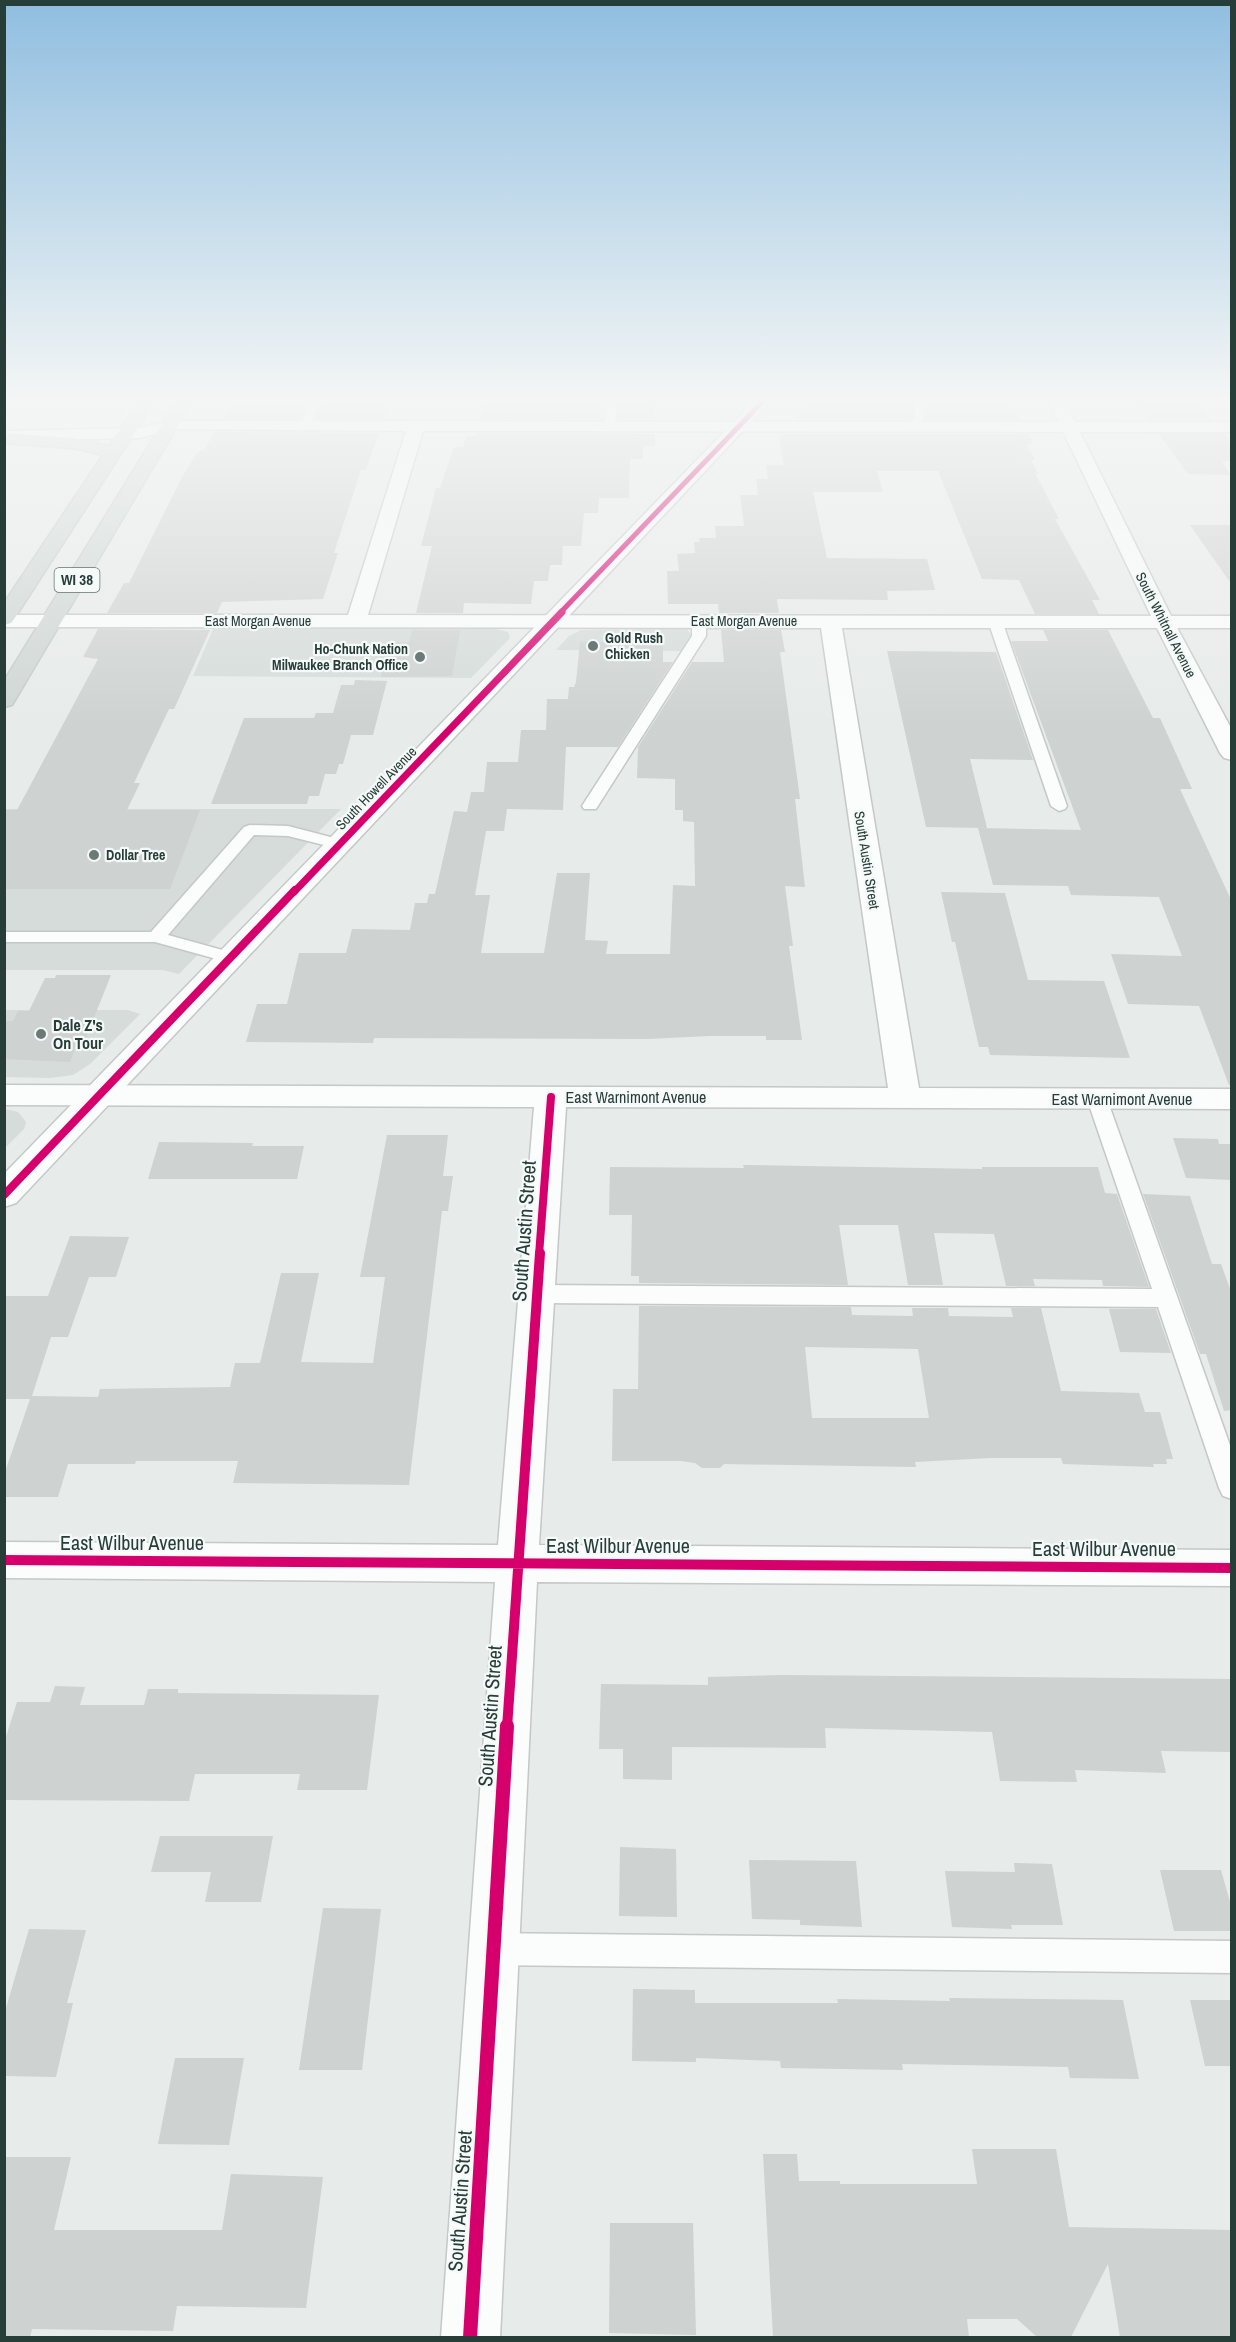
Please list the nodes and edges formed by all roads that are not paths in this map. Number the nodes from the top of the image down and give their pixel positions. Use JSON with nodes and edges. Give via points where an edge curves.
{"nodes":[{"id":1,"x":76,"y":507,"type":"edge"},
{"id":2,"x":120,"y":507,"type":"edge"},
{"id":3,"x":391,"y":507,"type":"edge"},
{"id":4,"x":662,"y":507,"type":"edge"},
{"id":5,"x":1108,"y":507,"type":"edge"},
{"id":6,"x":4,"y":620,"type":"edge"},
{"id":7,"x":52,"y":621,"type":"junction"},
{"id":8,"x":356,"y":621,"type":"junction"},
{"id":9,"x":554,"y":621,"type":"junction"},
{"id":10,"x":699,"y":621,"type":"junction"},
{"id":11,"x":830,"y":621,"type":"junction"},
{"id":12,"x":994,"y":621,"type":"junction"},
{"id":13,"x":1164,"y":622,"type":"junction"},
{"id":14,"x":1232,"y":622,"type":"edge"},
{"id":15,"x":4,"y":700,"type":"edge"},
{"id":16,"x":1232,"y":753,"type":"edge"},
{"id":17,"x":590,"y":806,"type":"dead end"},
{"id":18,"x":1059,"y":806,"type":"dead end"},
{"id":19,"x":340,"y":844,"type":"junction"},
{"id":20,"x":4,"y":937,"type":"edge"},
{"id":21,"x":156,"y":937,"type":"junction"},
{"id":22,"x":231,"y":958,"type":"junction"},
{"id":23,"x":4,"y":1095,"type":"edge"},
{"id":24,"x":100,"y":1095,"type":"junction"},
{"id":25,"x":551,"y":1097,"type":"junction"},
{"id":26,"x":905,"y":1098,"type":"junction"},
{"id":27,"x":1097,"y":1099,"type":"junction"},
{"id":28,"x":1232,"y":1099,"type":"edge"},
{"id":29,"x":4,"y":1195,"type":"edge"},
{"id":30,"x":538,"y":1294,"type":"junction"},
{"id":31,"x":1167,"y":1298,"type":"junction"},
{"id":32,"x":1232,"y":1488,"type":"edge"},
{"id":33,"x":4,"y":1560,"type":"edge"},
{"id":34,"x":517,"y":1563,"type":"junction"},
{"id":35,"x":1232,"y":1568,"type":"edge"},
{"id":36,"x":494,"y":1949,"type":"junction"},
{"id":37,"x":1232,"y":1957,"type":"edge"},
{"id":38,"x":470,"y":2337,"type":"edge"}],
"edges":[{"from":1,"to":6,"type":"main road","number":"WI 38"},
{"from":2,"to":7,"type":"main road","number":"WI 38"},
{"from":3,"to":8,"type":"street"},
{"from":4,"to":9,"type":"street","name":"South Howell Avenue"},
{"from":5,"to":13,"type":"street","name":"South Whitnall Avenue"},
{"from":6,"to":7,"type":"street","name":"East Morgan Avenue"},
{"from":7,"to":8,"type":"street","name":"East Morgan Avenue"},
{"from":7,"to":15,"type":"main road","number":"WI 38"},
{"from":8,"to":9,"type":"street","name":"East Morgan Avenue"},
{"from":9,"to":10,"type":"street","name":"East Morgan Avenue"},
{"from":9,"to":19,"type":"street","name":"South Howell Avenue"},
{"from":10,"to":11,"type":"street","name":"East Morgan Avenue"},
{"from":10,"to":17,"type":"lane","via":[[699,636]]},
{"from":11,"to":12,"type":"street","name":"East Morgan Avenue"},
{"from":11,"to":26,"type":"street","name":"South Austin Street"},
{"from":12,"to":13,"type":"street","name":"East Morgan Avenue"},
{"from":12,"to":18,"type":"lane"},
{"from":13,"to":14,"type":"street","name":"East Morgan Avenue"},
{"from":13,"to":16,"type":"street","name":"South Whitnall Avenue"},
{"from":19,"to":21,"type":"lane","via":[[288,831],[250,830]]},
{"from":19,"to":22,"type":"street","name":"South Howell Avenue"},
{"from":20,"to":21,"type":"lane"},
{"from":21,"to":22,"type":"lane"},
{"from":22,"to":24,"type":"street","name":"South Howell Avenue"},
{"from":23,"to":24,"type":"street","name":"East Warnimont Avenue"},
{"from":24,"to":25,"type":"street","name":"East Warnimont Avenue"},
{"from":24,"to":29,"type":"street","name":"South Howell Avenue"},
{"from":25,"to":26,"type":"street","name":"East Warnimont Avenue"},
{"from":25,"to":30,"type":"street","name":"South Austin Street"},
{"from":26,"to":27,"type":"street","name":"East Warnimont Avenue"},
{"from":27,"to":28,"type":"street","name":"East Warnimont Avenue"},
{"from":27,"to":31,"type":"lane"},
{"from":30,"to":31,"type":"lane"},
{"from":30,"to":34,"type":"street","name":"South Austin Street"},
{"from":31,"to":32,"type":"lane"},
{"from":33,"to":34,"type":"street","name":"East Wilbur Avenue"},
{"from":34,"to":35,"type":"street","name":"East Wilbur Avenue"},
{"from":34,"to":36,"type":"street","name":"South Austin Street"},
{"from":36,"to":37,"type":"lane"},
{"from":36,"to":38,"type":"street","name":"South Austin Street"}]}
